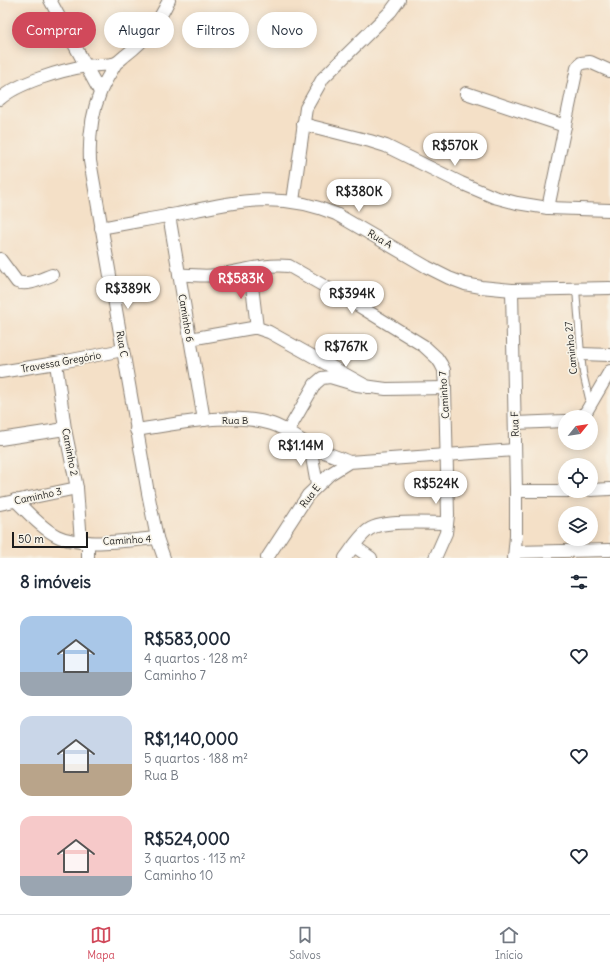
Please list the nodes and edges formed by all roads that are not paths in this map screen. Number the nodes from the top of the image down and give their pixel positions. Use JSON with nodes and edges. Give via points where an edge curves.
{"nodes":[{"id":1,"x":50,"y":0,"type":"edge"},
{"id":2,"x":169,"y":0,"type":"edge"},
{"id":3,"x":399,"y":0,"type":"edge"},
{"id":4,"x":116,"y":63,"type":"junction"},
{"id":5,"x":87,"y":66,"type":"junction"},
{"id":6,"x":610,"y":71,"type":"edge"},
{"id":7,"x":2,"y":92,"type":"edge"},
{"id":8,"x":100,"y":92,"type":"junction"},
{"id":9,"x":466,"y":93,"type":"dead end"},
{"id":10,"x":303,"y":124,"type":"junction"},
{"id":11,"x":565,"y":126,"type":"junction"},
{"id":12,"x":293,"y":201,"type":"junction"},
{"id":13,"x":548,"y":208,"type":"junction"},
{"id":14,"x":610,"y":210,"type":"edge"},
{"id":15,"x":172,"y":214,"type":"junction"},
{"id":16,"x":101,"y":228,"type":"junction"},
{"id":17,"x":0,"y":259,"type":"edge"},
{"id":18,"x":250,"y":269,"type":"junction"},
{"id":19,"x":52,"y":275,"type":"dead end"},
{"id":20,"x":182,"y":275,"type":"junction"},
{"id":21,"x":610,"y":288,"type":"edge"},
{"id":22,"x":576,"y":289,"type":"junction"},
{"id":23,"x":512,"y":290,"type":"junction"},
{"id":24,"x":257,"y":328,"type":"junction"},
{"id":25,"x":190,"y":339,"type":"junction"},
{"id":26,"x":122,"y":350,"type":"junction"},
{"id":27,"x":581,"y":354,"type":"junction"},
{"id":28,"x":610,"y":355,"type":"edge"},
{"id":29,"x":56,"y":363,"type":"junction"},
{"id":30,"x":610,"y":371,"type":"edge"},
{"id":31,"x":0,"y":372,"type":"edge"},
{"id":32,"x":368,"y":387,"type":"junction"},
{"id":33,"x":445,"y":388,"type":"junction"},
{"id":34,"x":591,"y":404,"type":"junction"},
{"id":35,"x":587,"y":410,"type":"edge"},
{"id":36,"x":204,"y":420,"type":"junction"},
{"id":37,"x":558,"y":421,"type":"edge"},
{"id":38,"x":515,"y":423,"type":"junction"},
{"id":39,"x":65,"y":429,"type":"junction"},
{"id":40,"x":136,"y":430,"type":"junction"},
{"id":41,"x":288,"y":430,"type":"junction"},
{"id":42,"x":0,"y":439,"type":"edge"},
{"id":43,"x":310,"y":446,"type":"junction"},
{"id":44,"x":515,"y":450,"type":"junction"},
{"id":45,"x":447,"y":456,"type":"junction"},
{"id":46,"x":349,"y":462,"type":"junction"},
{"id":47,"x":317,"y":485,"type":"junction"},
{"id":48,"x":77,"y":488,"type":"junction"},
{"id":49,"x":598,"y":490,"type":"edge"},
{"id":50,"x":610,"y":490,"type":"edge"},
{"id":51,"x":516,"y":491,"type":"junction"},
{"id":52,"x":558,"y":491,"type":"edge"},
{"id":53,"x":15,"y":500,"type":"junction"},
{"id":54,"x":0,"y":504,"type":"edge"},
{"id":55,"x":447,"y":523,"type":"junction"},
{"id":56,"x":157,"y":538,"type":"junction"},
{"id":57,"x":85,"y":542,"type":"junction"},
{"id":58,"x":354,"y":546,"type":"junction"},
{"id":59,"x":610,"y":550,"type":"edge"},
{"id":60,"x":515,"y":555,"type":"edge"},
{"id":61,"x":88,"y":558,"type":"edge"},
{"id":62,"x":164,"y":558,"type":"edge"},
{"id":63,"x":267,"y":558,"type":"edge"},
{"id":64,"x":345,"y":558,"type":"edge"},
{"id":65,"x":371,"y":558,"type":"edge"},
{"id":66,"x":435,"y":558,"type":"edge"}],
"edges":[{"from":1,"to":5,"type":"street"},
{"from":2,"to":4,"type":"street","via":[[149,34]]},
{"from":3,"to":10,"type":"street","via":[[391,12],[323,78],[306,108]]},
{"from":4,"to":5,"type":"street"},
{"from":4,"to":8,"type":"street","name":"Rua C"},
{"from":5,"to":7,"type":"street","via":[[69,69]]},
{"from":5,"to":8,"type":"street"},
{"from":6,"to":11,"type":"street","via":[[590,62],[579,64]]},
{"from":8,"to":16,"type":"street","name":"Rua C","via":[[89,144]]},
{"from":9,"to":11,"type":"street"},
{"from":10,"to":12,"type":"street"},
{"from":10,"to":13,"type":"street","via":[[386,146],[494,197]]},
{"from":11,"to":13,"type":"street"},
{"from":12,"to":15,"type":"street","name":"Rua A","via":[[243,201]]},
{"from":12,"to":23,"type":"street","name":"Rua A","via":[[336,214],[450,278],[481,287]]},
{"from":13,"to":14,"type":"street"},
{"from":15,"to":16,"type":"street","name":"Rua A"},
{"from":15,"to":20,"type":"street","name":"Caminho 6"},
{"from":16,"to":26,"type":"street","name":"Rua C"},
{"from":17,"to":19,"type":"street","via":[[17,282],[26,284]]},
{"from":18,"to":20,"type":"street","name":"Caminho 7","via":[[211,276]]},
{"from":18,"to":24,"type":"street"},
{"from":18,"to":33,"type":"street","name":"Caminho 7","via":[[275,265],[289,266],[359,306],[432,353],[444,370]]},
{"from":20,"to":25,"type":"street","name":"Caminho 6"},
{"from":21,"to":22,"type":"street","name":"Rua A"},
{"from":22,"to":23,"type":"street","name":"Rua A"},
{"from":22,"to":27,"type":"lane","name":"Caminho 27"},
{"from":23,"to":38,"type":"street","name":"Rua F"},
{"from":24,"to":25,"type":"street"},
{"from":24,"to":32,"type":"street","via":[[269,332]]},
{"from":25,"to":36,"type":"street","name":"Caminho 6"},
{"from":26,"to":29,"type":"street","name":"Travessa Gregório"},
{"from":26,"to":40,"type":"street","name":"Rua C"},
{"from":27,"to":28,"type":"street"},
{"from":27,"to":34,"type":"lane","name":"Caminho 27"},
{"from":29,"to":31,"type":"street","name":"Travessa Gregório"},
{"from":29,"to":39,"type":"street","name":"Caminho 2"},
{"from":30,"to":34,"type":"street"},
{"from":32,"to":33,"type":"street","via":[[400,390]]},
{"from":32,"to":41,"type":"street","via":[[334,377],[322,378],[315,384]]},
{"from":33,"to":45,"type":"street","name":"Caminho 7"},
{"from":34,"to":35,"type":"street"},
{"from":36,"to":40,"type":"street","name":"Rua B"},
{"from":36,"to":41,"type":"street","name":"Rua B","via":[[250,419]]},
{"from":37,"to":38,"type":"street"},
{"from":38,"to":44,"type":"street","name":"Rua F"},
{"from":39,"to":42,"type":"street"},
{"from":39,"to":48,"type":"street","name":"Caminho 2"},
{"from":40,"to":56,"type":"street","name":"Rua C"},
{"from":41,"to":43,"type":"street","name":"Rua B"},
{"from":43,"to":46,"type":"street","name":"Rua B"},
{"from":43,"to":47,"type":"street"},
{"from":44,"to":45,"type":"street","name":"Rua E"},
{"from":44,"to":51,"type":"street","name":"Rua F"},
{"from":45,"to":46,"type":"street","name":"Rua E"},
{"from":45,"to":55,"type":"street","name":"Caminho 7"},
{"from":46,"to":47,"type":"street","name":"Rua E"},
{"from":47,"to":63,"type":"street","name":"Rua E"},
{"from":48,"to":53,"type":"street","name":"Caminho 3"},
{"from":48,"to":57,"type":"street","name":"Caminho 2"},
{"from":49,"to":50,"type":"street"},
{"from":51,"to":52,"type":"street"},
{"from":51,"to":60,"type":"street","name":"Rua F"},
{"from":53,"to":54,"type":"street","name":"Caminho 3"},
{"from":53,"to":57,"type":"street","name":"Caminho 4","via":[[51,533],[63,539]]},
{"from":55,"to":58,"type":"street","via":[[380,524],[367,530]]},
{"from":55,"to":66,"type":"street","name":"Caminho 7","via":[[446,533]]},
{"from":56,"to":57,"type":"street","name":"Caminho 4"},
{"from":56,"to":62,"type":"street","name":"Rua C"},
{"from":57,"to":61,"type":"street","name":"Caminho 2"},
{"from":58,"to":64,"type":"street"},
{"from":58,"to":65,"type":"street"},
{"from":59,"to":60,"type":"street"}]}
